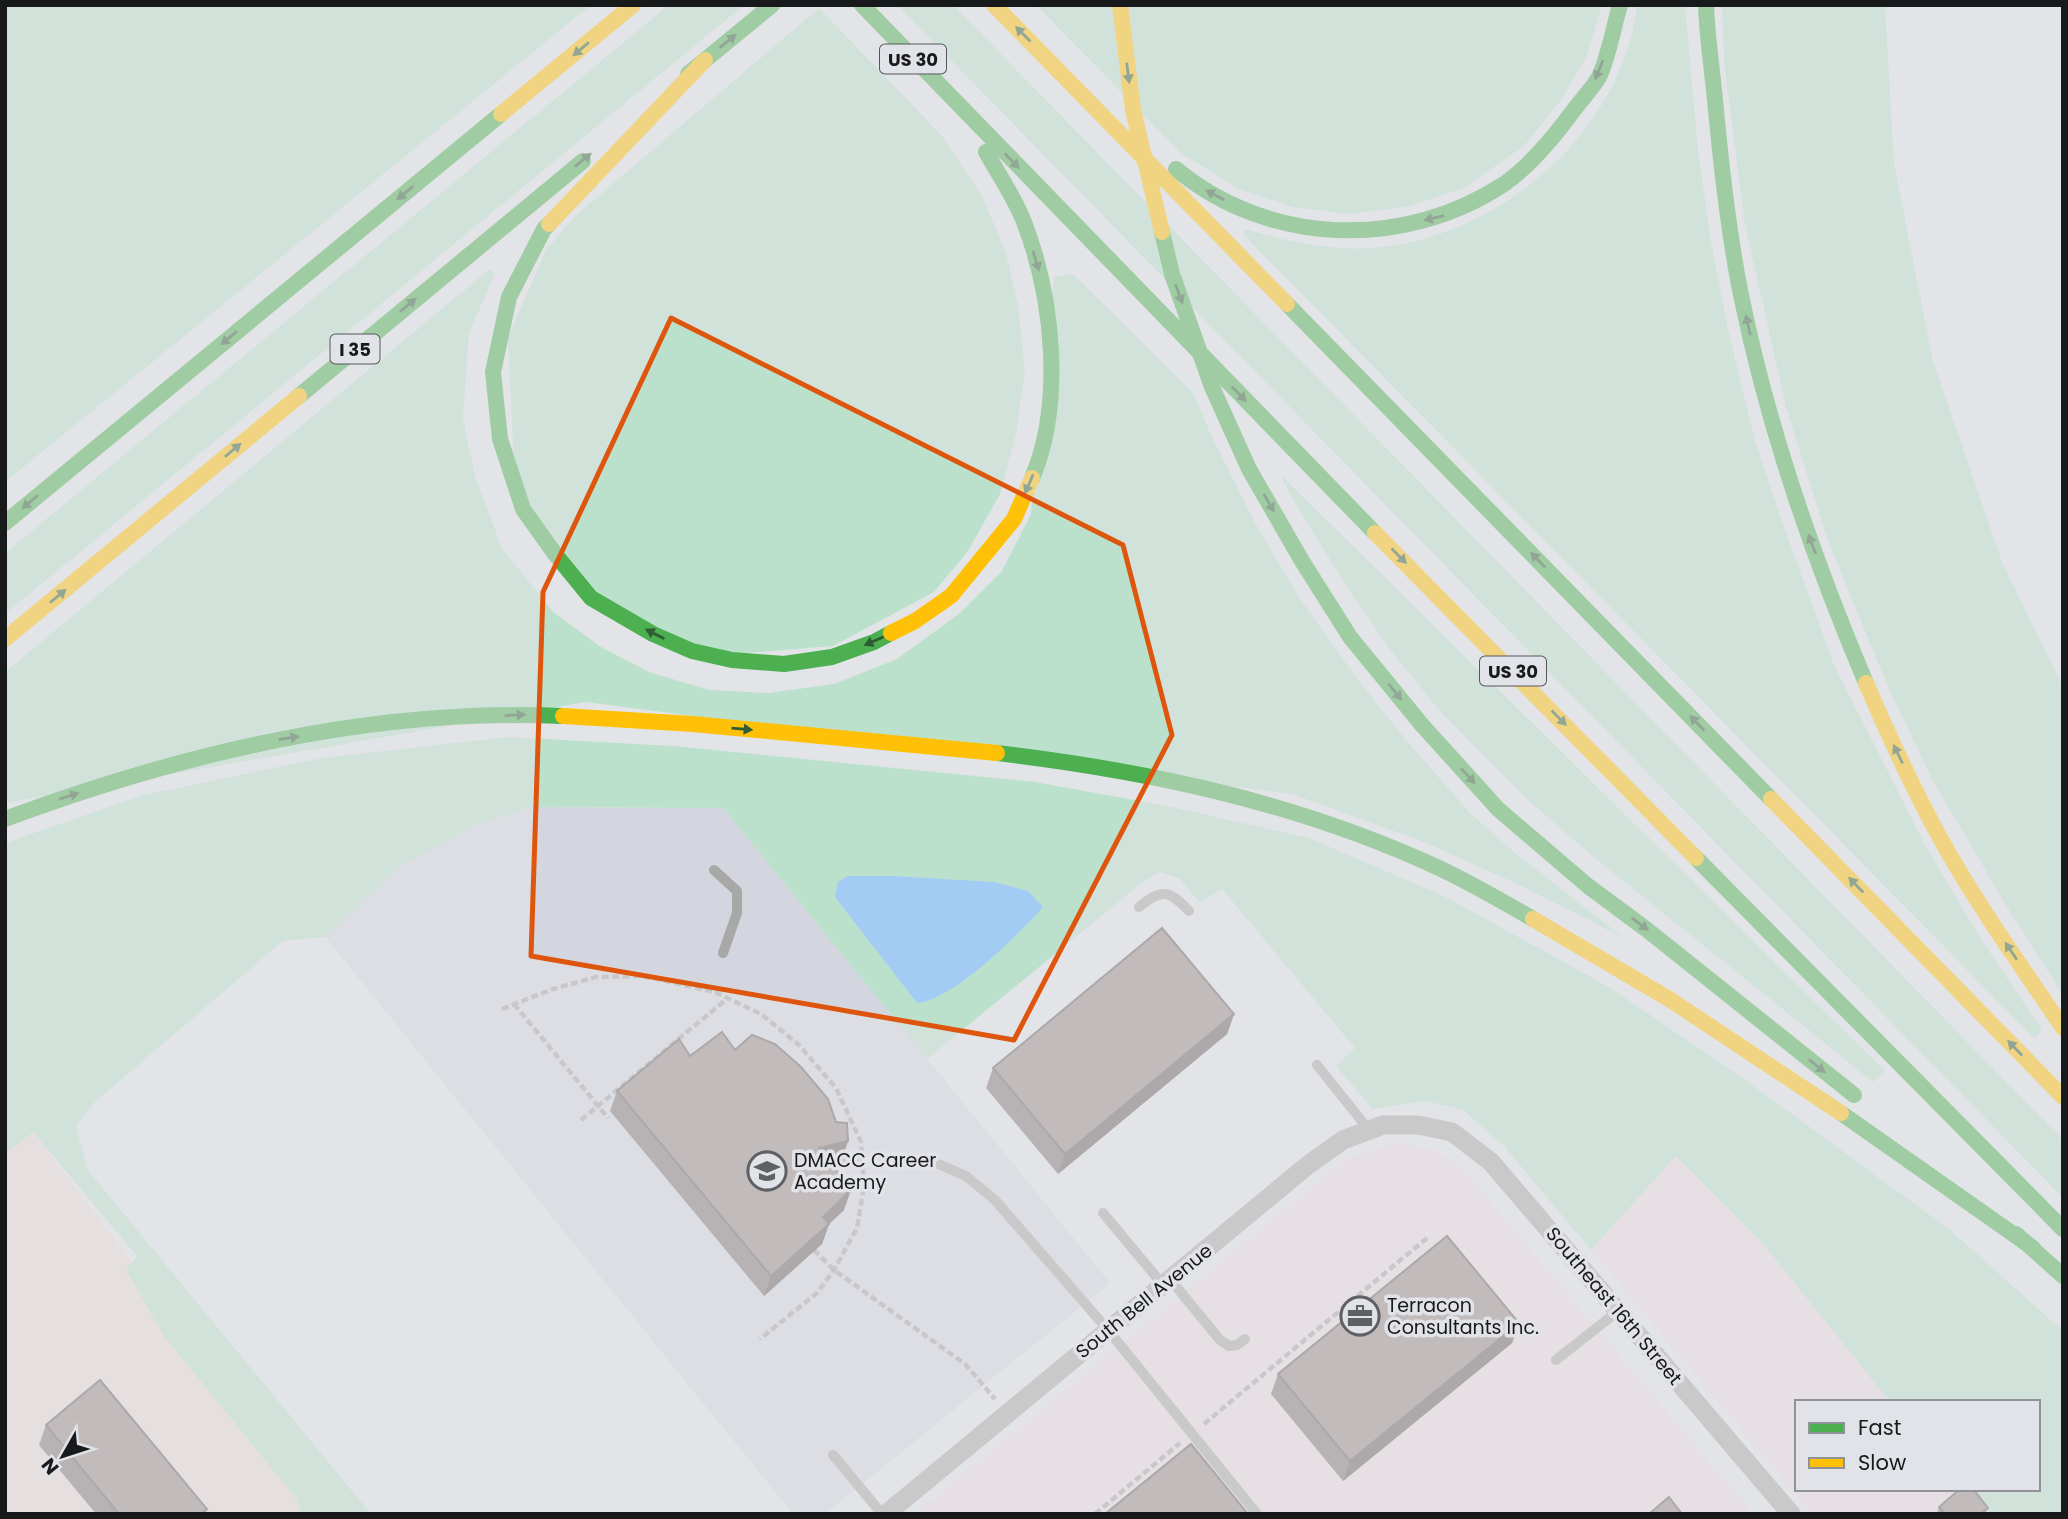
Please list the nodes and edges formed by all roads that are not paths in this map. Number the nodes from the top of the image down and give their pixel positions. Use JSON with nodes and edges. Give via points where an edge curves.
{"nodes":[{"id":1,"x":633,"y":5,"type":"edge"},
{"id":2,"x":772,"y":5,"type":"edge"},
{"id":3,"x":862,"y":5,"type":"edge"},
{"id":4,"x":994,"y":5,"type":"edge"},
{"id":5,"x":1120,"y":5,"type":"edge"},
{"id":6,"x":1620,"y":5,"type":"edge"},
{"id":7,"x":1706,"y":5,"type":"edge"},
{"id":8,"x":705,"y":60,"type":"junction"},
{"id":9,"x":1051,"y":62,"type":"junction"},
{"id":10,"x":964,"y":112,"type":"junction"},
{"id":11,"x":5,"y":523,"type":"edge"},
{"id":12,"x":5,"y":639,"type":"edge"},
{"id":13,"x":5,"y":819,"type":"edge"},
{"id":14,"x":714,"y":870,"type":"dead end"},
{"id":15,"x":1139,"y":907,"type":"dead end"},
{"id":16,"x":1189,"y":911,"type":"dead end"},
{"id":17,"x":723,"y":953,"type":"dead end"},
{"id":18,"x":2063,"y":1028,"type":"edge"},
{"id":19,"x":1317,"y":1065,"type":"dead end"},
{"id":20,"x":2063,"y":1097,"type":"edge"},
{"id":21,"x":1865,"y":1103,"type":"dead end"},
{"id":22,"x":1419,"y":1125,"type":"joint"},
{"id":23,"x":1369,"y":1130,"type":"junction"},
{"id":24,"x":1907,"y":1140,"type":"dead end"},
{"id":25,"x":906,"y":1158,"type":"dead end"},
{"id":26,"x":1103,"y":1213,"type":"dead end"},
{"id":27,"x":2063,"y":1229,"type":"edge"},
{"id":28,"x":2033,"y":1248,"type":"junction"},
{"id":29,"x":2063,"y":1276,"type":"edge"},
{"id":30,"x":1167,"y":1282,"type":"junction"},
{"id":31,"x":1618,"y":1311,"type":"junction"},
{"id":32,"x":1108,"y":1331,"type":"junction"},
{"id":33,"x":1245,"y":1339,"type":"dead end"},
{"id":34,"x":1556,"y":1360,"type":"dead end"},
{"id":35,"x":833,"y":1455,"type":"dead end"},
{"id":36,"x":884,"y":1514,"type":"edge"},
{"id":37,"x":1257,"y":1514,"type":"edge"},
{"id":38,"x":1791,"y":1514,"type":"edge"}],
"edges":[{"from":1,"to":11,"type":"highway","one_way":true},
{"from":8,"to":2,"type":"highway","number":"I 35","one_way":true},
{"from":3,"to":10,"type":"highway","number":"US 30"},
{"from":9,"to":4,"type":"highway","one_way":true},
{"from":5,"to":21,"type":"highway","one_way":true,"bridge":true,"via":[[1133,110],[1171,274],[1212,387],[1249,469],[1350,637],[1498,810]]},
{"from":6,"to":9,"type":"highway","one_way":true,"via":[[1599,75],[1552,140],[1505,183],[1448,214],[1382,230],[1316,230],[1254,215],[1194,184]]},
{"from":18,"to":7,"type":"highway","one_way":true,"via":[[1934,826],[1840,622],[1790,483],[1744,309],[1723,186]]},
{"from":10,"to":8,"type":"highway","one_way":true,"via":[[1024,221],[1040,274],[1051,327],[1051,388],[1041,457],[1014,519],[951,596],[915,621],[832,657],[784,664],[732,660],[692,651],[653,634],[591,598],[523,509],[500,439],[493,372],[509,297],[544,229]]},
{"from":12,"to":8,"type":"highway","number":"I 35","one_way":true},
{"from":20,"to":9,"type":"highway","one_way":true},
{"from":10,"to":27,"type":"highway","number":"US 30","one_way":true},
{"from":13,"to":28,"type":"highway","one_way":true,"via":[[153,770],[281,738],[408,720],[536,713],[949,747],[1154,776],[1254,799],[1325,822],[1446,871],[1693,1013],[1853,1118]]},
{"from":14,"to":17,"type":"lane","via":[[737,891],[737,914]]},
{"from":15,"to":16,"type":"lane","via":[[1166,893]]},
{"from":19,"to":23,"type":"lane"},
{"from":22,"to":23,"type":"street","name":"South Bell Avenue","via":[[1383,1125]]},
{"from":22,"to":31,"type":"street","name":"Southeast 16th Street","via":[[1452,1132],[1491,1162]]},
{"from":23,"to":30,"type":"street","name":"South Bell Avenue","via":[[1343,1140],[1308,1165]]},
{"from":24,"to":28,"type":"highway"},
{"from":25,"to":32,"type":"lane","via":[[936,1163],[966,1176],[995,1200]]},
{"from":26,"to":30,"type":"lane"},
{"from":28,"to":29,"type":"highway"},
{"from":30,"to":32,"type":"street","name":"South Bell Avenue"},
{"from":30,"to":33,"type":"lane","via":[[1220,1340],[1229,1346]]},
{"from":31,"to":34,"type":"lane"},
{"from":31,"to":38,"type":"street","name":"Southeast 16th Street"},
{"from":32,"to":36,"type":"street","name":"South Bell Avenue"},
{"from":32,"to":37,"type":"lane"},
{"from":35,"to":36,"type":"lane"}]}
